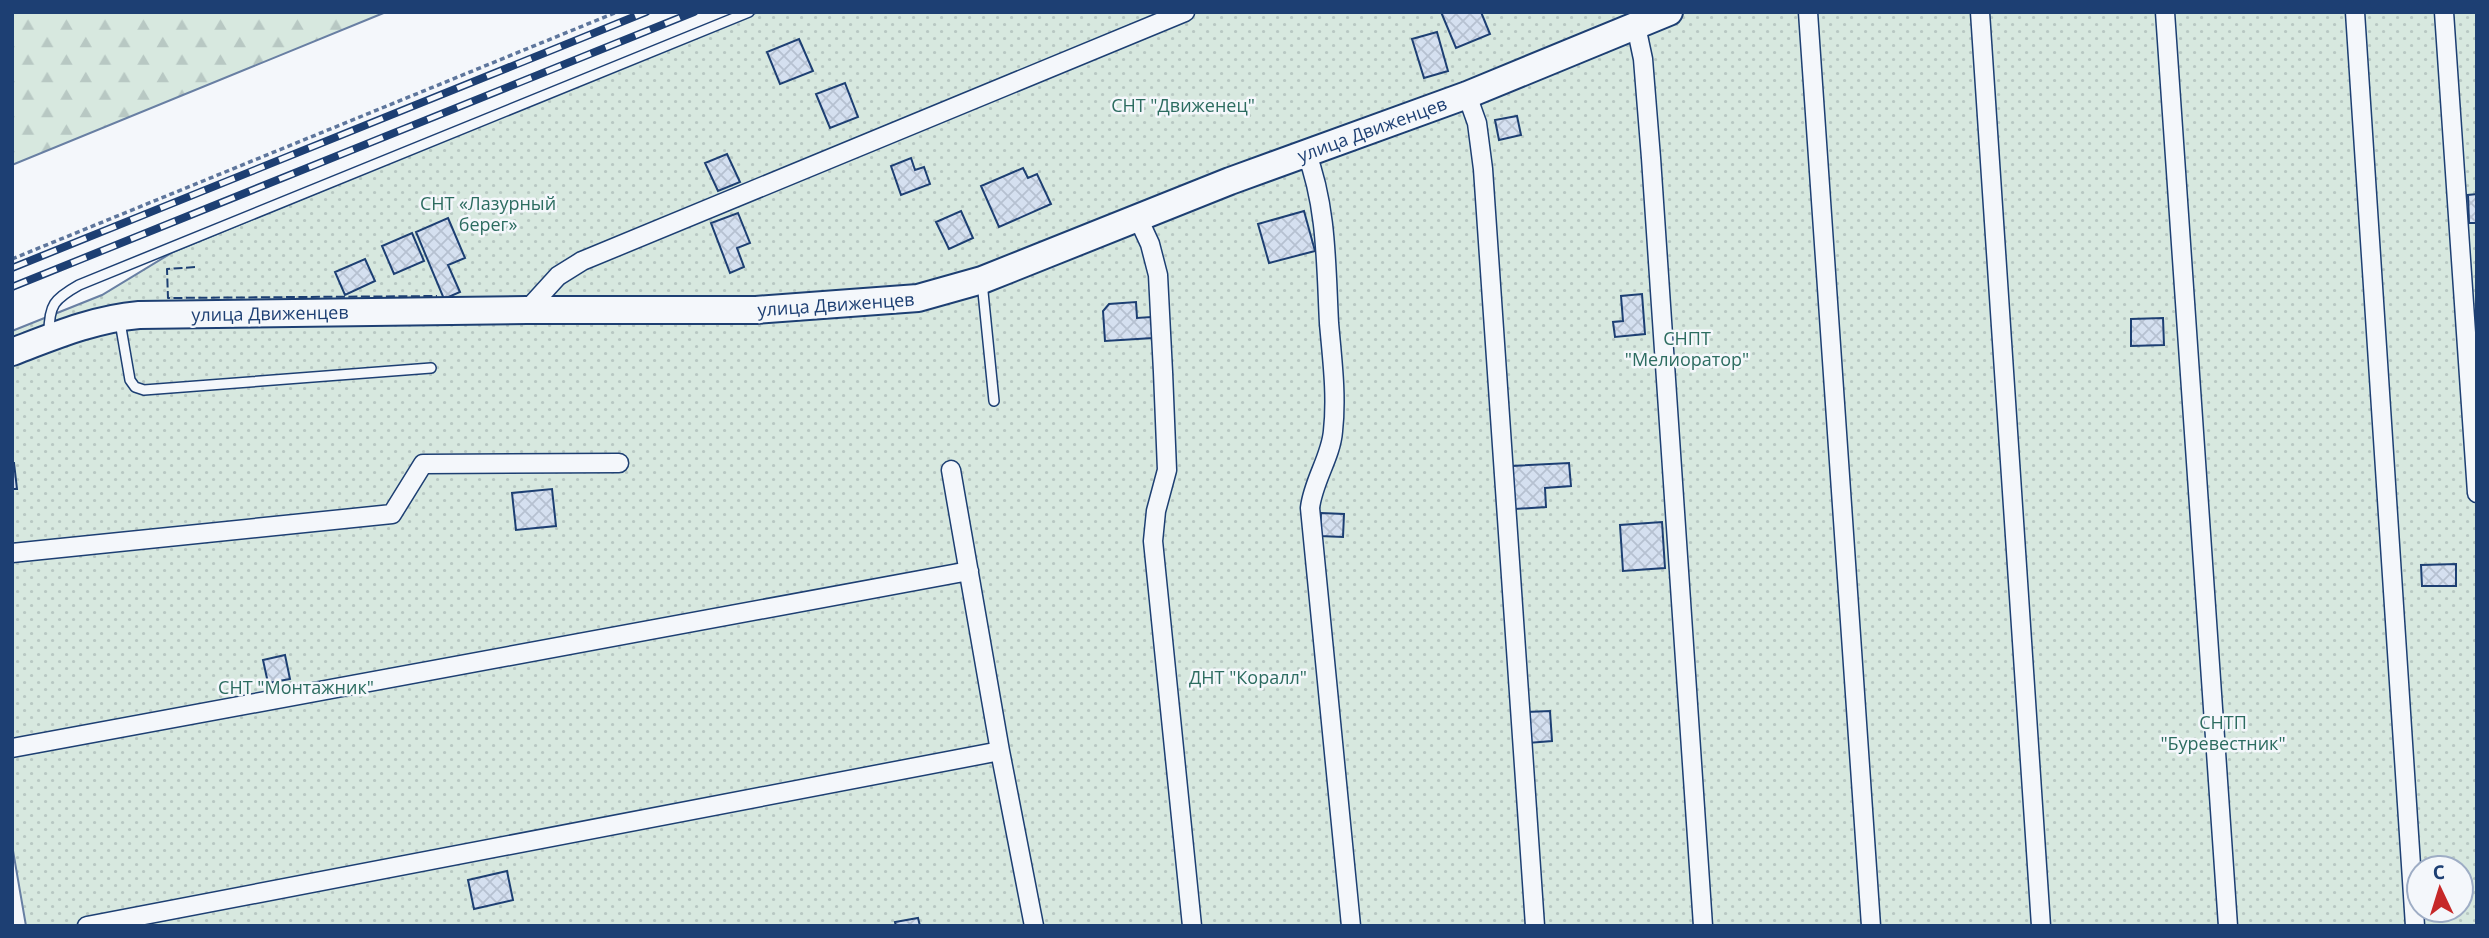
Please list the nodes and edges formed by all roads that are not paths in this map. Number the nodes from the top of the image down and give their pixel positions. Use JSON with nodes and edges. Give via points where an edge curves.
{"nodes":[{"id":1,"x":749,"y":12,"type":"edge"},
{"id":2,"x":1185,"y":12,"type":"edge"},
{"id":3,"x":1669,"y":12,"type":"edge"},
{"id":4,"x":1808,"y":12,"type":"edge"},
{"id":5,"x":1980,"y":12,"type":"edge"},
{"id":6,"x":2165,"y":12,"type":"edge"},
{"id":7,"x":2355,"y":12,"type":"edge"},
{"id":8,"x":2444,"y":12,"type":"edge"},
{"id":9,"x":1636,"y":26,"type":"junction"},
{"id":10,"x":1467,"y":95,"type":"junction"},
{"id":11,"x":1306,"y":152,"type":"junction"},
{"id":12,"x":1138,"y":218,"type":"junction"},
{"id":13,"x":982,"y":281,"type":"junction"},
{"id":14,"x":527,"y":310,"type":"junction"},
{"id":15,"x":119,"y":317,"type":"junction"},
{"id":16,"x":49,"y":338,"type":"junction"},
{"id":17,"x":12,"y":352,"type":"edge"},
{"id":18,"x":431,"y":368,"type":"dead end"},
{"id":19,"x":994,"y":401,"type":"dead end"},
{"id":20,"x":619,"y":463,"type":"dead end"},
{"id":21,"x":951,"y":470,"type":"dead end"},
{"id":22,"x":2477,"y":494,"type":"edge"},
{"id":23,"x":12,"y":553,"type":"edge"},
{"id":24,"x":969,"y":572,"type":"junction"},
{"id":25,"x":12,"y":748,"type":"edge"},
{"id":26,"x":1000,"y":751,"type":"junction"},
{"id":27,"x":87,"y":926,"type":"edge"},
{"id":28,"x":1034,"y":926,"type":"edge"},
{"id":29,"x":1192,"y":926,"type":"edge"},
{"id":30,"x":1351,"y":926,"type":"edge"},
{"id":31,"x":1535,"y":926,"type":"edge"},
{"id":32,"x":1703,"y":926,"type":"edge"},
{"id":33,"x":1871,"y":926,"type":"edge"},
{"id":34,"x":2041,"y":926,"type":"edge"},
{"id":35,"x":2228,"y":926,"type":"edge"},
{"id":36,"x":2415,"y":926,"type":"edge"}],
"edges":[{"from":1,"to":16,"type":"lane","via":[[79,285],[53,303]]},
{"from":2,"to":14,"type":"street","via":[[582,261],[553,281]]},
{"from":3,"to":9,"type":"street","name":"улица Движенцев"},
{"from":4,"to":33,"type":"street"},
{"from":5,"to":34,"type":"street"},
{"from":6,"to":35,"type":"street"},
{"from":7,"to":36,"type":"street"},
{"from":8,"to":22,"type":"street"},
{"from":9,"to":10,"type":"street","name":"улица Движенцев"},
{"from":9,"to":32,"type":"street","via":[[1650,146]]},
{"from":10,"to":11,"type":"street","name":"улица Движенцев"},
{"from":10,"to":31,"type":"street","via":[[1477,122],[1483,169]]},
{"from":11,"to":12,"type":"street","name":"улица Движенцев"},
{"from":11,"to":30,"type":"street","via":[[1321,209],[1334,429],[1310,508]]},
{"from":12,"to":13,"type":"street","name":"улица Движенцев"},
{"from":12,"to":29,"type":"street","via":[[1155,260],[1159,297],[1167,470],[1153,541]]},
{"from":13,"to":14,"type":"street","name":"улица Движенцев","via":[[896,301],[756,310]]},
{"from":13,"to":19,"type":"lane"},
{"from":14,"to":15,"type":"street","name":"улица Движенцев"},
{"from":15,"to":16,"type":"street","name":"улица Движенцев"},
{"from":15,"to":18,"type":"lane","via":[[130,380],[144,390]]},
{"from":16,"to":17,"type":"street","name":"улица Движенцев"},
{"from":20,"to":23,"type":"street","via":[[423,464],[392,514]]},
{"from":21,"to":24,"type":"street"},
{"from":24,"to":25,"type":"street"},
{"from":24,"to":26,"type":"street"},
{"from":26,"to":27,"type":"street"},
{"from":26,"to":28,"type":"street"}]}
